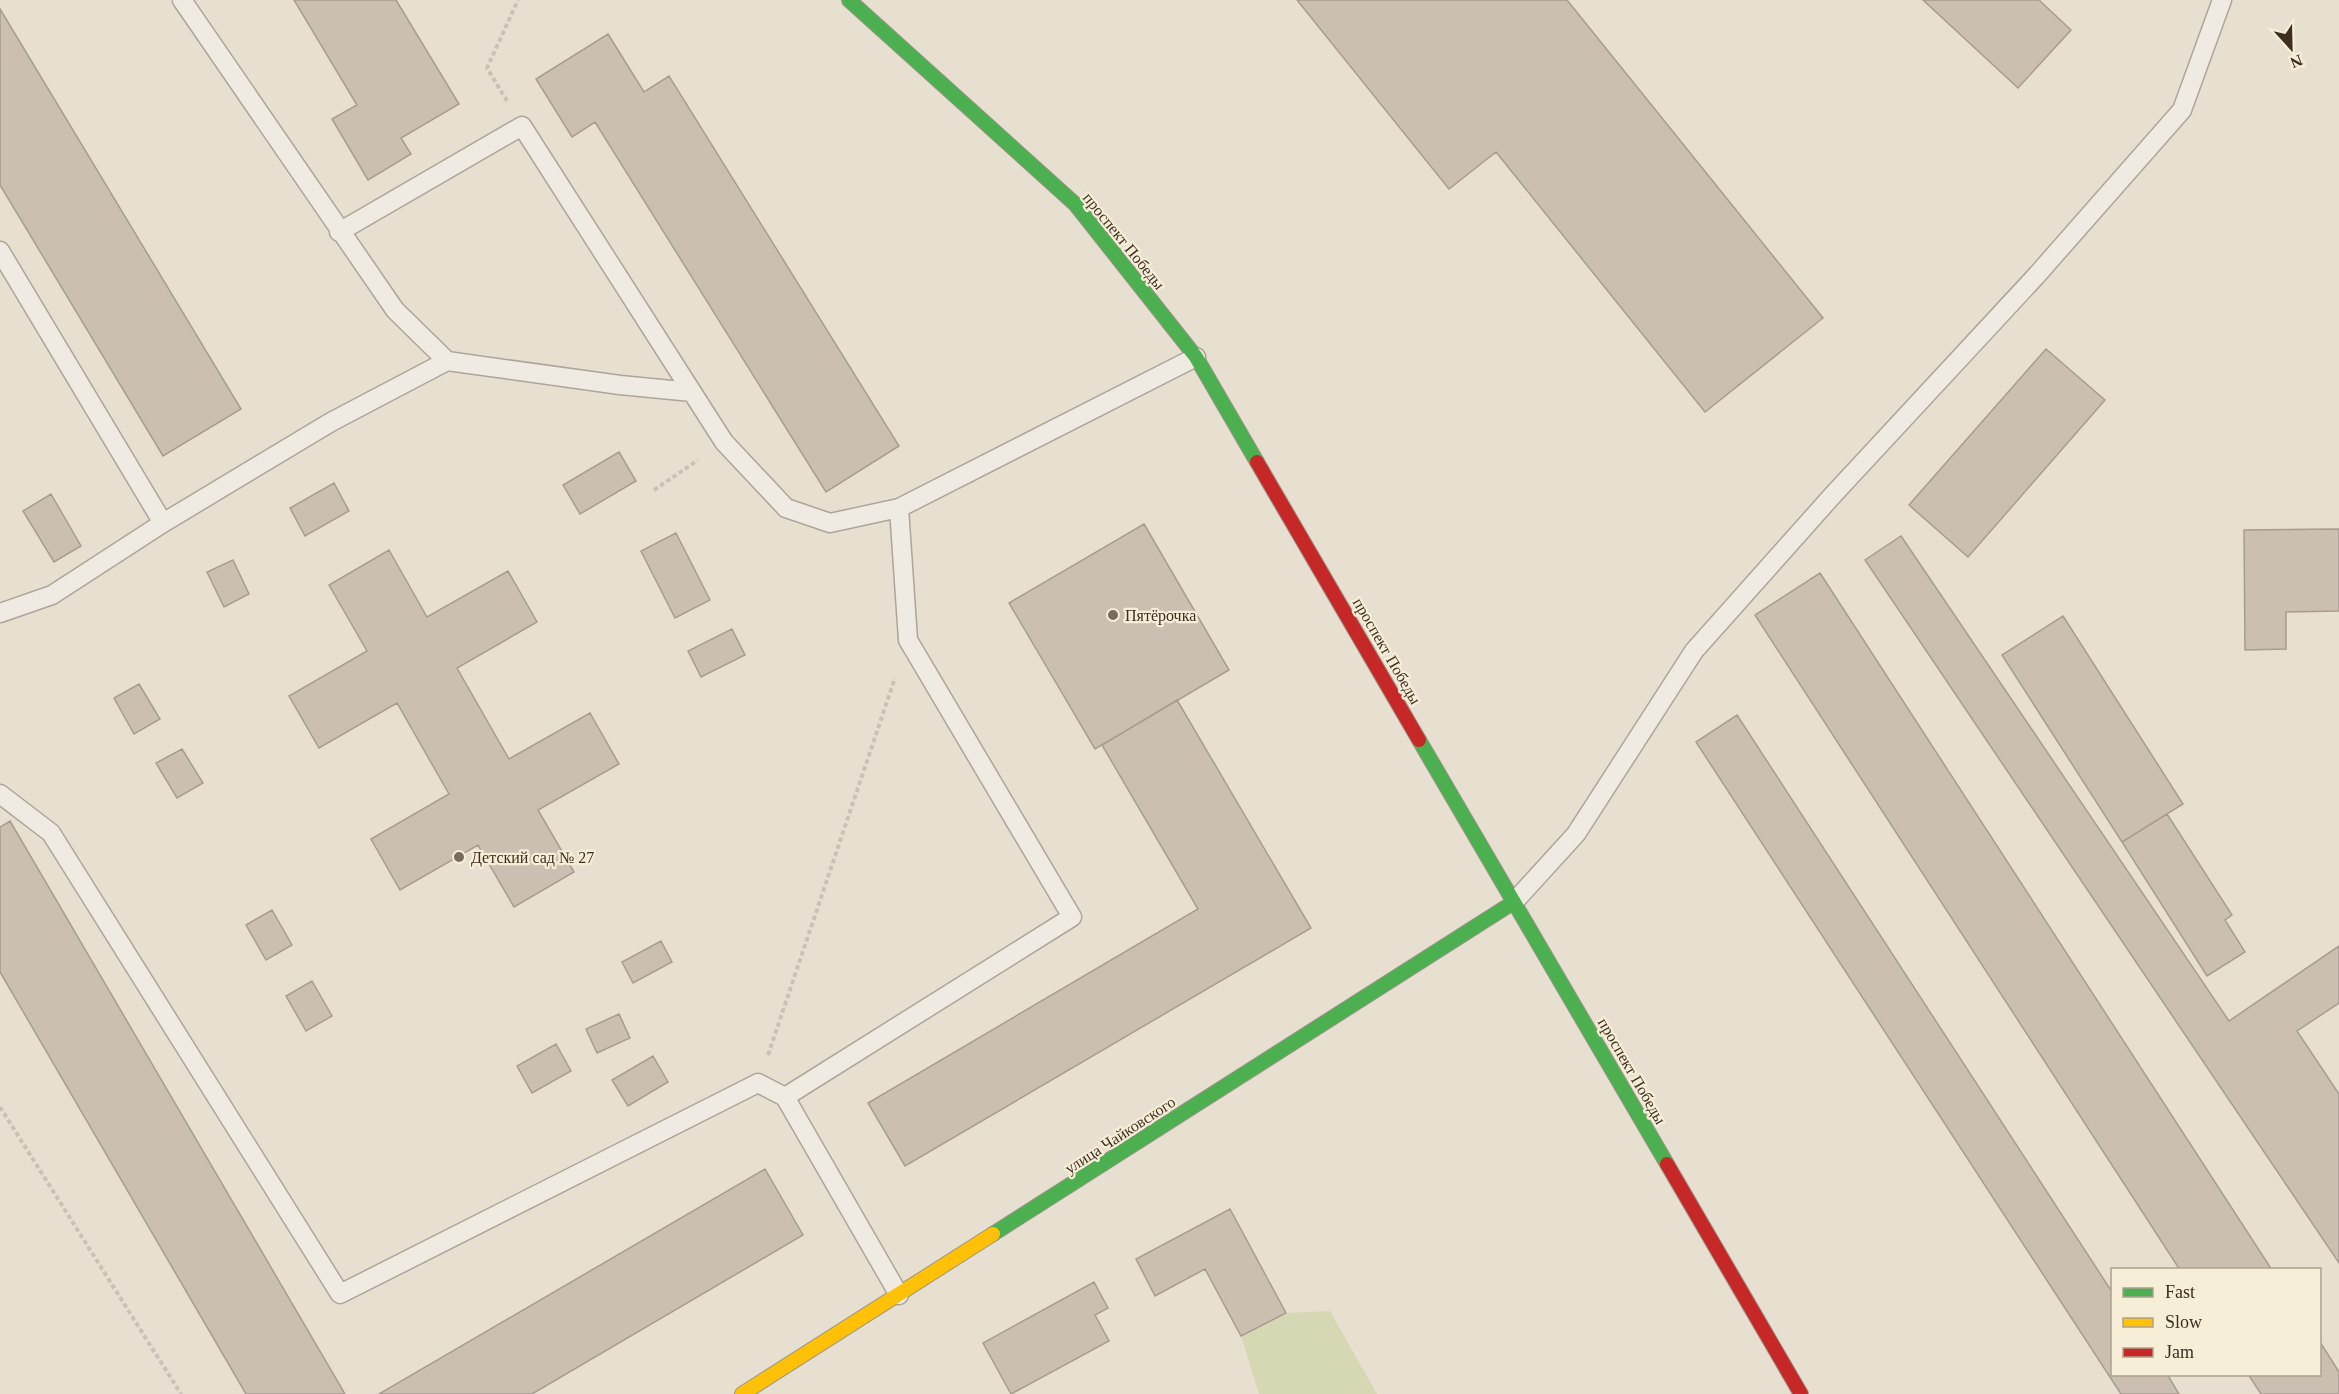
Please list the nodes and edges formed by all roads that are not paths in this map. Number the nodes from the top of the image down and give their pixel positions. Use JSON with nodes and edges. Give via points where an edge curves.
{"nodes":[{"id":1,"x":182,"y":0,"type":"edge"},
{"id":2,"x":849,"y":0,"type":"edge"},
{"id":3,"x":2222,"y":0,"type":"edge"},
{"id":4,"x":339,"y":232,"type":"junction"},
{"id":5,"x":0,"y":251,"type":"edge"},
{"id":6,"x":1196,"y":357,"type":"junction"},
{"id":7,"x":447,"y":361,"type":"junction"},
{"id":8,"x":692,"y":392,"type":"junction"},
{"id":9,"x":898,"y":508,"type":"junction"},
{"id":10,"x":163,"y":523,"type":"junction"},
{"id":11,"x":0,"y":612,"type":"edge"},
{"id":12,"x":0,"y":794,"type":"edge"},
{"id":13,"x":1514,"y":902,"type":"junction"},
{"id":14,"x":785,"y":1097,"type":"junction"},
{"id":15,"x":899,"y":1295,"type":"junction"},
{"id":16,"x":742,"y":1394,"type":"edge"},
{"id":17,"x":1801,"y":1394,"type":"edge"}],
"edges":[{"from":1,"to":4,"type":"lane"},
{"from":2,"to":6,"type":"street","name":"проспект Победы","via":[[1075,204]]},
{"from":3,"to":13,"type":"lane","via":[[2182,110],[1694,651],[1576,834]]},
{"from":4,"to":7,"type":"lane","via":[[394,310]]},
{"from":4,"to":8,"type":"lane","via":[[522,126]]},
{"from":5,"to":10,"type":"lane"},
{"from":6,"to":9,"type":"lane"},
{"from":6,"to":13,"type":"street","name":"проспект Победы"},
{"from":7,"to":8,"type":"lane"},
{"from":7,"to":10,"type":"lane","via":[[331,422]]},
{"from":8,"to":9,"type":"lane","via":[[724,442],[786,508],[830,523]]},
{"from":9,"to":14,"type":"lane","via":[[908,640],[1072,917]]},
{"from":10,"to":11,"type":"lane","via":[[52,596]]},
{"from":12,"to":14,"type":"lane","via":[[51,833],[340,1294],[758,1083]]},
{"from":13,"to":15,"type":"street","name":"улица Чайковского"},
{"from":13,"to":17,"type":"street","name":"проспект Победы"},
{"from":14,"to":15,"type":"lane"},
{"from":15,"to":16,"type":"street","name":"улица Чайковского"}]}
